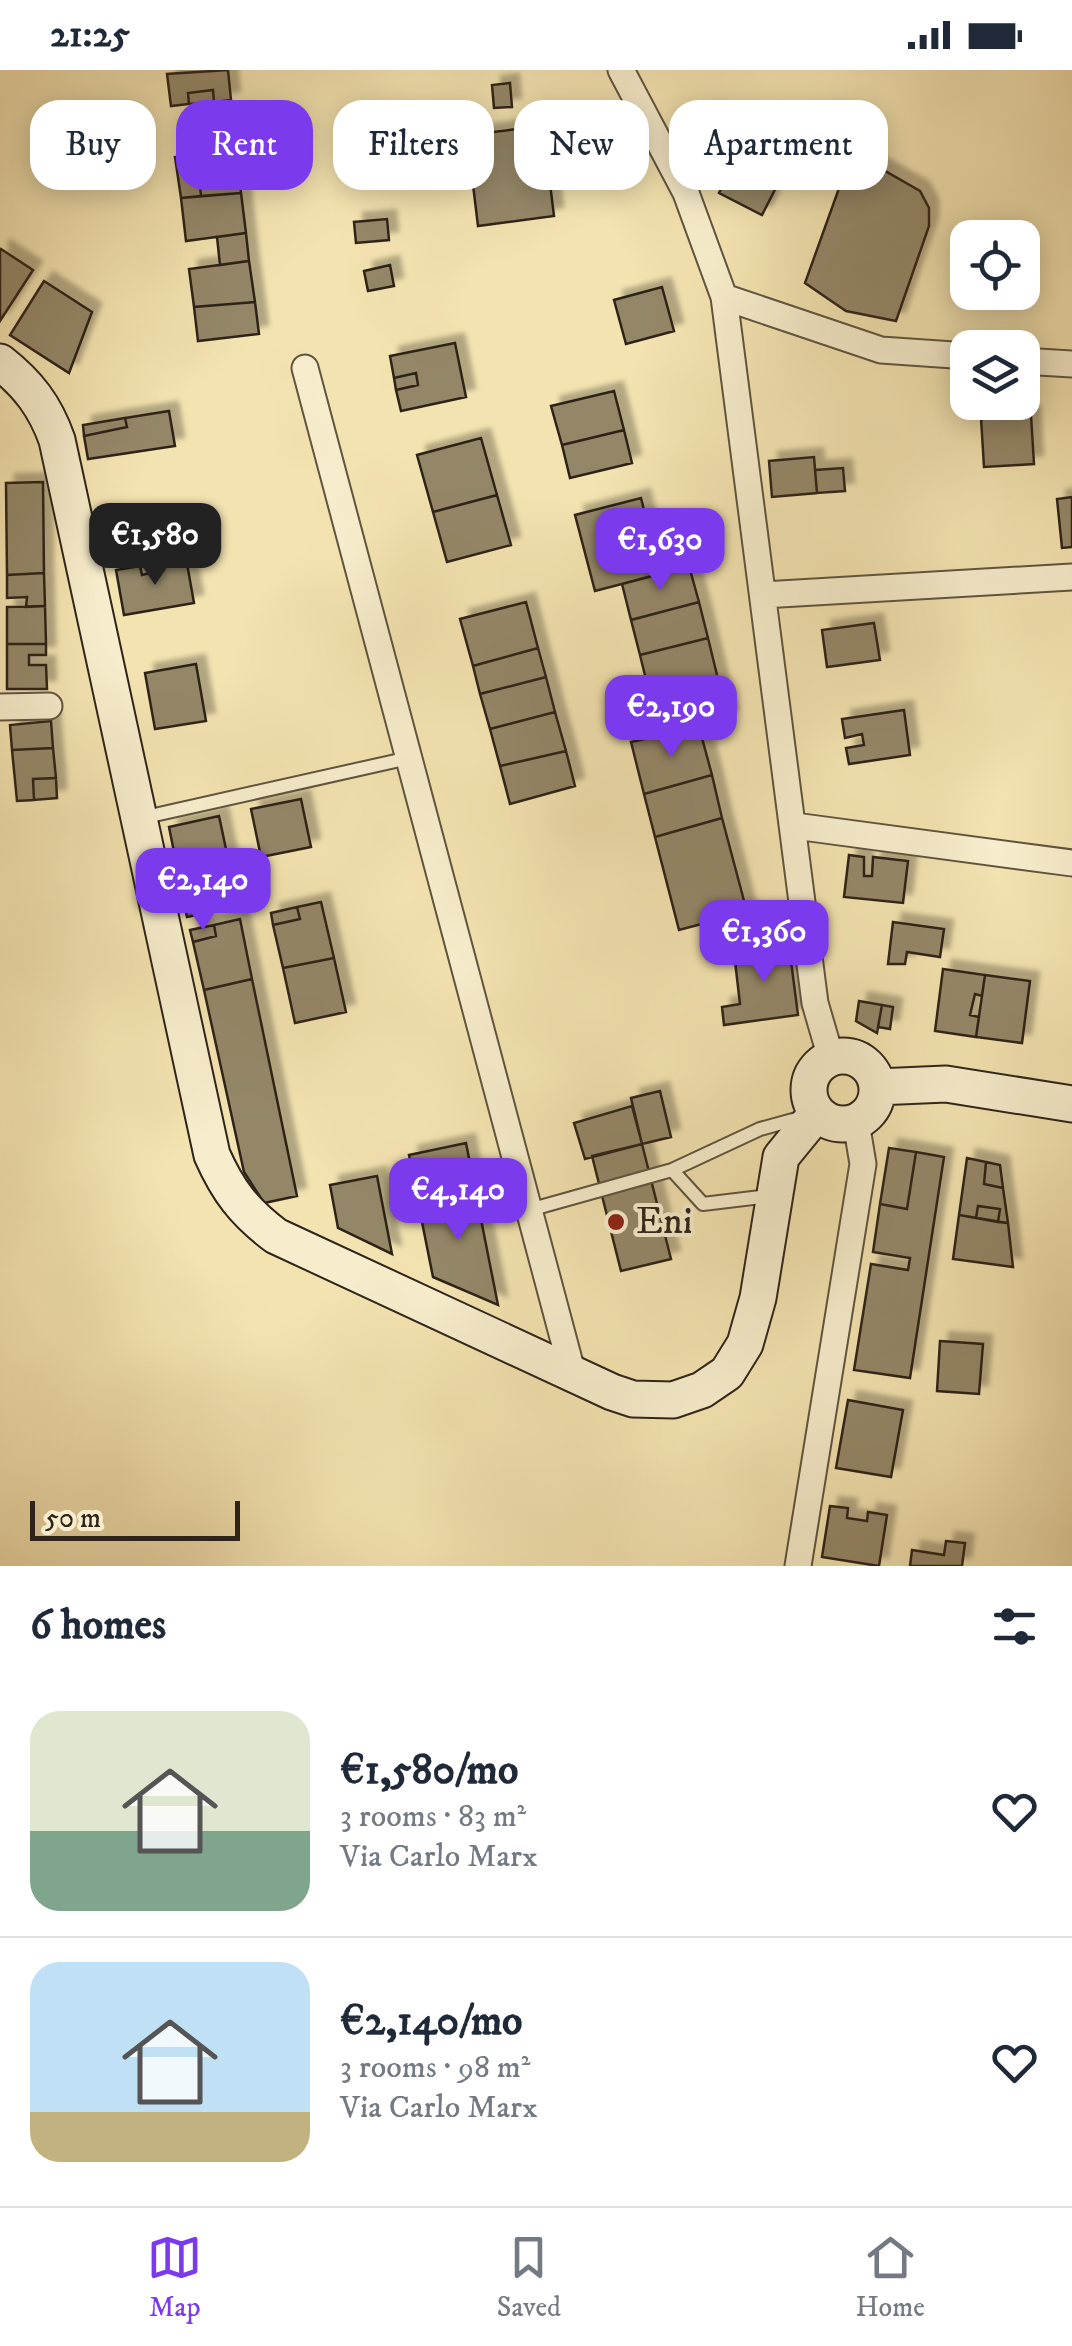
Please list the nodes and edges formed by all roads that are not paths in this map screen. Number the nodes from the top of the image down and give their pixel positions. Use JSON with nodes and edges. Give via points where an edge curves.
{"nodes":[{"id":1,"x":621,"y":70,"type":"edge"},
{"id":2,"x":724,"y":297,"type":"junction"},
{"id":3,"x":950,"y":355,"type":"edge"},
{"id":4,"x":0,"y":362,"type":"edge"},
{"id":5,"x":1040,"y":362,"type":"edge"},
{"id":6,"x":1072,"y":364,"type":"edge"},
{"id":7,"x":305,"y":368,"type":"dead end"},
{"id":8,"x":1072,"y":578,"type":"edge"},
{"id":9,"x":763,"y":595,"type":"junction"},
{"id":10,"x":50,"y":706,"type":"dead end"},
{"id":11,"x":0,"y":707,"type":"edge"},
{"id":12,"x":408,"y":758,"type":"junction"},
{"id":13,"x":138,"y":818,"type":"junction"},
{"id":14,"x":795,"y":826,"type":"junction"},
{"id":15,"x":1072,"y":863,"type":"edge"},
{"id":16,"x":831,"y":1058,"type":"junction"},
{"id":17,"x":877,"y":1087,"type":"junction"},
{"id":18,"x":1072,"y":1104,"type":"edge"},
{"id":19,"x":817,"y":1113,"type":"junction"},
{"id":20,"x":856,"y":1122,"type":"junction"},
{"id":21,"x":672,"y":1170,"type":"junction"},
{"id":22,"x":772,"y":1196,"type":"junction"},
{"id":23,"x":529,"y":1210,"type":"junction"},
{"id":24,"x":573,"y":1375,"type":"junction"},
{"id":25,"x":798,"y":1566,"type":"edge"}],
"edges":[{"from":1,"to":2,"type":"street","via":[[686,193]]},
{"from":2,"to":3,"type":"street","via":[[881,350]]},
{"from":2,"to":9,"type":"street"},
{"from":4,"to":13,"type":"main road","via":[[25,381],[58,440]]},
{"from":5,"to":6,"type":"street"},
{"from":7,"to":12,"type":"street"},
{"from":8,"to":9,"type":"street"},
{"from":9,"to":14,"type":"street"},
{"from":10,"to":11,"type":"street"},
{"from":12,"to":13,"type":"lane"},
{"from":12,"to":23,"type":"street"},
{"from":13,"to":24,"type":"main road","via":[[212,1155],[243,1211],[276,1236]]},
{"from":14,"to":15,"type":"street"},
{"from":14,"to":16,"type":"street","via":[[816,1003]]},
{"from":16,"to":17,"type":"main road","via":[[862,1061]]},
{"from":16,"to":19,"type":"main road","via":[[811,1077],[809,1096]]},
{"from":17,"to":18,"type":"main road","via":[[946,1084]]},
{"from":17,"to":20,"type":"main road","via":[[872,1108]]},
{"from":19,"to":20,"type":"main road","via":[[835,1124]]},
{"from":19,"to":21,"type":"lane","via":[[760,1128]]},
{"from":19,"to":22,"type":"main road","via":[[781,1156]]},
{"from":20,"to":25,"type":"street","via":[[863,1164]]},
{"from":21,"to":22,"type":"lane","via":[[703,1204]]},
{"from":21,"to":23,"type":"lane"},
{"from":22,"to":24,"type":"main road","via":[[758,1298],[745,1344],[726,1372],[673,1400],[634,1399]]},
{"from":23,"to":24,"type":"street"}]}
